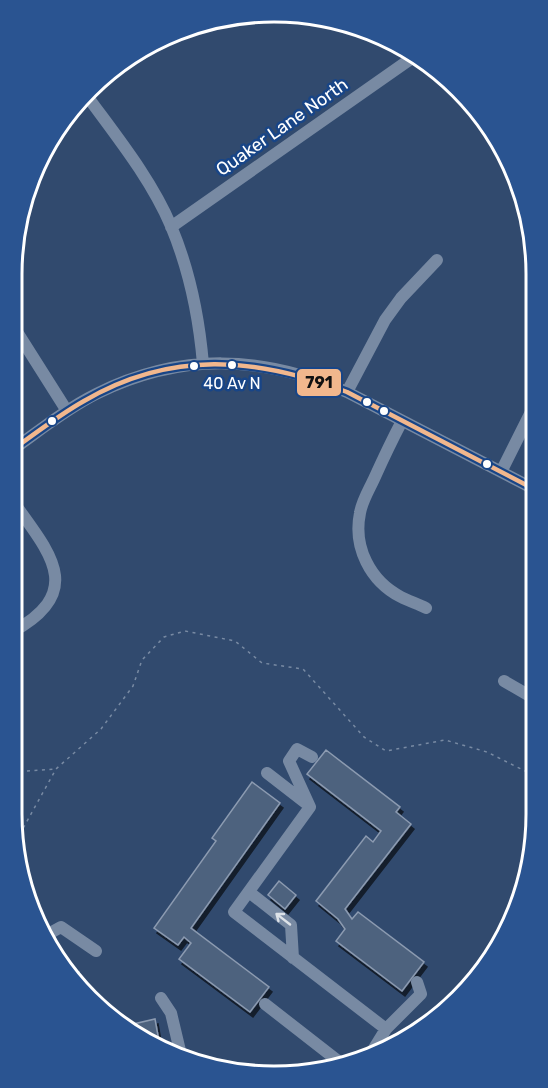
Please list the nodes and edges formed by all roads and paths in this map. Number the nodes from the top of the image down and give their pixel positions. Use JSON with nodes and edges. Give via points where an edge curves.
{"nodes":[{"id":1,"x":408,"y":61,"type":"edge"},
{"id":2,"x":91,"y":102,"type":"edge"},
{"id":3,"x":171,"y":227,"type":"junction"},
{"id":4,"x":437,"y":260,"type":"dead end"},
{"id":5,"x":22,"y":340,"type":"edge"},
{"id":6,"x":203,"y":364,"type":"junction"},
{"id":7,"x":347,"y":392,"type":"junction"},
{"id":8,"x":67,"y":411,"type":"junction"},
{"id":9,"x":402,"y":421,"type":"junction"},
{"id":10,"x":526,"y":422,"type":"edge"},
{"id":11,"x":22,"y":443,"type":"edge"},
{"id":12,"x":501,"y":472,"type":"junction"},
{"id":13,"x":526,"y":485,"type":"edge"},
{"id":14,"x":22,"y":514,"type":"edge"},
{"id":15,"x":426,"y":608,"type":"dead end"},
{"id":16,"x":22,"y":626,"type":"edge"},
{"id":17,"x":504,"y":681,"type":"dead end"},
{"id":18,"x":526,"y":694,"type":"edge"},
{"id":19,"x":312,"y":757,"type":"dead end"},
{"id":20,"x":56,"y":769,"type":"junction"},
{"id":21,"x":22,"y":771,"type":"edge"},
{"id":22,"x":526,"y":772,"type":"edge"},
{"id":23,"x":267,"y":773,"type":"dead end"},
{"id":24,"x":310,"y":807,"type":"junction"},
{"id":25,"x":23,"y":829,"type":"edge"},
{"id":26,"x":249,"y":892,"type":"junction"},
{"id":27,"x":52,"y":932,"type":"edge"},
{"id":28,"x":96,"y":951,"type":"dead end"},
{"id":29,"x":293,"y":958,"type":"junction"},
{"id":30,"x":417,"y":982,"type":"dead end"},
{"id":31,"x":161,"y":998,"type":"dead end"},
{"id":32,"x":265,"y":1004,"type":"dead end"},
{"id":33,"x":386,"y":1029,"type":"junction"},
{"id":34,"x":377,"y":1043,"type":"edge"},
{"id":35,"x":179,"y":1046,"type":"edge"},
{"id":36,"x":334,"y":1058,"type":"edge"}],
"edges":[{"from":1,"to":3,"type":"street","name":"Quaker Lane North"},
{"from":2,"to":3,"type":"street","via":[[135,163]]},
{"from":3,"to":6,"type":"street","via":[[196,309]]},
{"from":4,"to":7,"type":"street","via":[[406,291],[385,320]]},
{"from":5,"to":8,"type":"street"},
{"from":6,"to":7,"type":"street","via":[[254,365],[286,371]]},
{"from":6,"to":8,"type":"street","via":[[124,381]]},
{"from":7,"to":9,"type":"street"},
{"from":8,"to":11,"type":"street"},
{"from":9,"to":12,"type":"street"},
{"from":9,"to":15,"type":"street","via":[[360,511],[360,546],[374,576],[401,597]]},
{"from":10,"to":12,"type":"street"},
{"from":12,"to":13,"type":"street"},
{"from":14,"to":16,"type":"street","via":[[46,549],[55,574],[54,588],[43,612]]},
{"from":17,"to":18,"type":"street"},
{"from":19,"to":24,"type":"street","via":[[297,749],[289,761]]},
{"from":20,"to":21,"type":"path"},
{"from":20,"to":22,"type":"path","via":[[101,729],[133,686],[142,660],[164,637],[185,631],[235,640],[262,663],[303,669],[364,737],[386,751],[445,740],[487,752]]},
{"from":20,"to":25,"type":"path"},
{"from":23,"to":24,"type":"street"},
{"from":24,"to":26,"type":"street"},
{"from":29,"to":26,"type":"street","one_way":true,"via":[[291,925]]},
{"from":26,"to":29,"type":"street","via":[[234,912]]},
{"from":27,"to":28,"type":"street","via":[[61,927]]},
{"from":29,"to":33,"type":"street"},
{"from":30,"to":33,"type":"street","via":[[420,994]]},
{"from":31,"to":35,"type":"street","via":[[171,1013]]},
{"from":32,"to":36,"type":"street"},
{"from":33,"to":34,"type":"street"}]}
